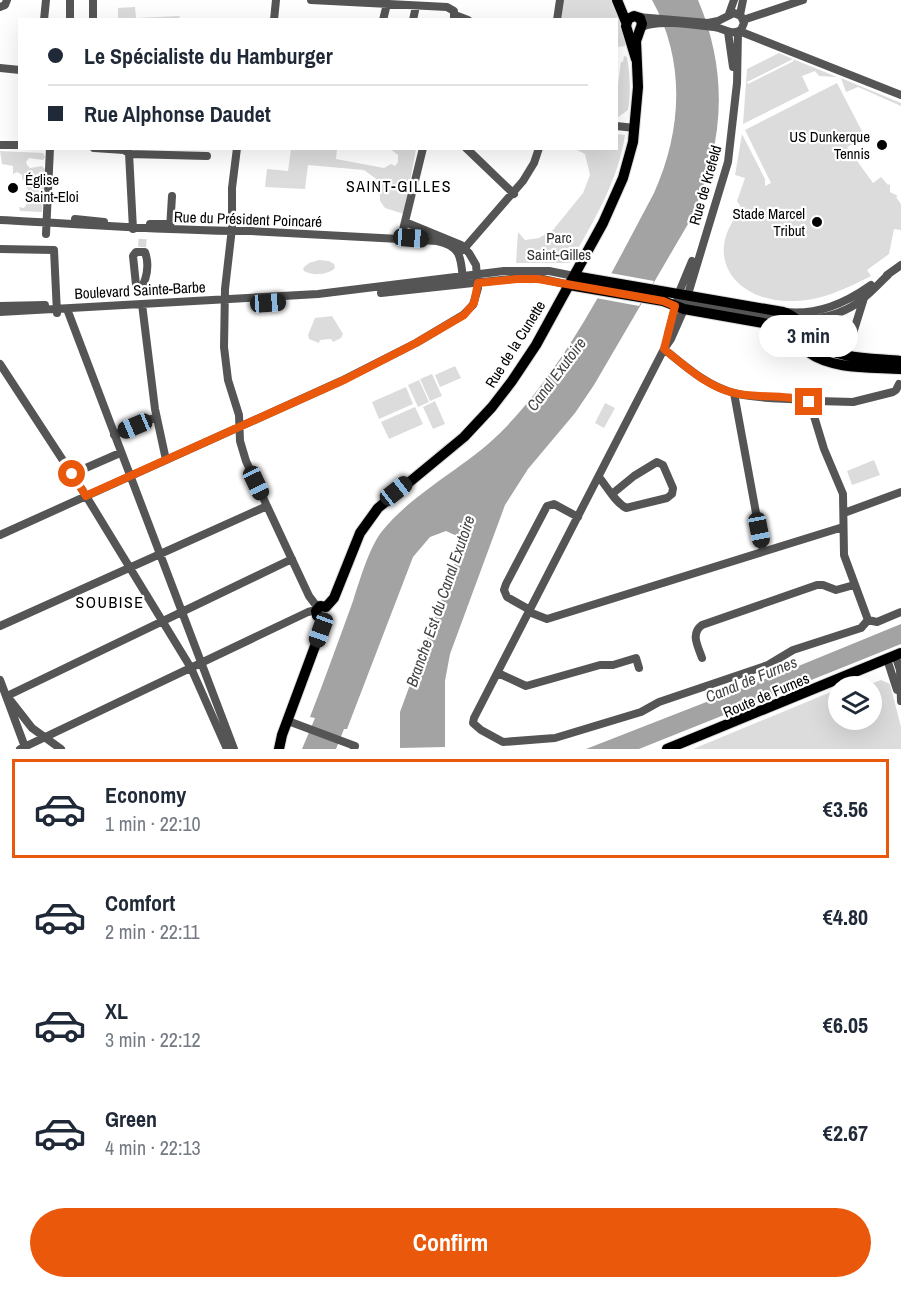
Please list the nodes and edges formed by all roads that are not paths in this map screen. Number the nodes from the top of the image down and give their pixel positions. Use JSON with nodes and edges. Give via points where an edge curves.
{"nodes":[{"id":1,"x":7,"y":0,"type":"edge"},
{"id":2,"x":46,"y":0,"type":"edge"},
{"id":3,"x":70,"y":0,"type":"edge"},
{"id":4,"x":93,"y":0,"type":"edge"},
{"id":5,"x":276,"y":0,"type":"edge"},
{"id":6,"x":311,"y":0,"type":"edge"},
{"id":7,"x":560,"y":0,"type":"edge"},
{"id":8,"x":619,"y":0,"type":"edge"},
{"id":9,"x":734,"y":0,"type":"edge"},
{"id":10,"x":743,"y":0,"type":"edge"},
{"id":11,"x":803,"y":0,"type":"edge"},
{"id":12,"x":442,"y":3,"type":"edge"},
{"id":13,"x":387,"y":4,"type":"junction"},
{"id":14,"x":414,"y":4,"type":"edge"},
{"id":15,"x":0,"y":7,"type":"edge"},
{"id":16,"x":727,"y":16,"type":"junction"},
{"id":17,"x":454,"y":17,"type":"edge"},
{"id":18,"x":44,"y":18,"type":"edge"},
{"id":19,"x":70,"y":18,"type":"edge"},
{"id":20,"x":93,"y":18,"type":"edge"},
{"id":21,"x":273,"y":18,"type":"edge"},
{"id":22,"x":384,"y":18,"type":"edge"},
{"id":23,"x":557,"y":18,"type":"edge"},
{"id":24,"x":634,"y":23,"type":"junction"},
{"id":25,"x":714,"y":24,"type":"junction"},
{"id":26,"x":741,"y":25,"type":"junction"},
{"id":27,"x":727,"y":31,"type":"junction"},
{"id":28,"x":756,"y":37,"type":"junction"},
{"id":29,"x":767,"y":41,"type":"junction"},
{"id":30,"x":738,"y":56,"type":"junction"},
{"id":31,"x":0,"y":68,"type":"edge"},
{"id":32,"x":18,"y":70,"type":"edge"},
{"id":33,"x":901,"y":95,"type":"edge"},
{"id":34,"x":735,"y":105,"type":"junction"},
{"id":35,"x":618,"y":126,"type":"edge"},
{"id":36,"x":635,"y":128,"type":"junction"},
{"id":37,"x":0,"y":145,"type":"edge"},
{"id":38,"x":18,"y":146,"type":"edge"},
{"id":39,"x":50,"y":150,"type":"edge"},
{"id":40,"x":124,"y":150,"type":"edge"},
{"id":41,"x":237,"y":150,"type":"edge"},
{"id":42,"x":423,"y":150,"type":"edge"},
{"id":43,"x":468,"y":150,"type":"edge"},
{"id":44,"x":538,"y":150,"type":"edge"},
{"id":45,"x":130,"y":156,"type":"junction"},
{"id":46,"x":207,"y":156,"type":"dead end"},
{"id":47,"x":514,"y":194,"type":"junction"},
{"id":48,"x":172,"y":196,"type":"dead end"},
{"id":49,"x":0,"y":220,"type":"edge"},
{"id":50,"x":47,"y":220,"type":"junction"},
{"id":51,"x":405,"y":222,"type":"junction"},
{"id":52,"x":133,"y":226,"type":"junction"},
{"id":53,"x":170,"y":227,"type":"junction"},
{"id":54,"x":232,"y":232,"type":"junction"},
{"id":55,"x":401,"y":238,"type":"junction"},
{"id":56,"x":46,"y":242,"type":"junction"},
{"id":57,"x":0,"y":249,"type":"edge"},
{"id":58,"x":461,"y":249,"type":"junction"},
{"id":59,"x":142,"y":250,"type":"tunnel mouth"},
{"id":60,"x":900,"y":266,"type":"edge"},
{"id":61,"x":478,"y":278,"type":"junction"},
{"id":62,"x":463,"y":280,"type":"junction"},
{"id":63,"x":571,"y":280,"type":"junction"},
{"id":64,"x":864,"y":294,"type":"junction"},
{"id":65,"x":681,"y":301,"type":"junction"},
{"id":66,"x":225,"y":303,"type":"junction"},
{"id":67,"x":0,"y":306,"type":"edge"},
{"id":68,"x":141,"y":306,"type":"junction"},
{"id":69,"x":60,"y":309,"type":"junction"},
{"id":70,"x":780,"y":311,"type":"junction"},
{"id":71,"x":0,"y":312,"type":"edge"},
{"id":72,"x":813,"y":315,"type":"junction"},
{"id":73,"x":798,"y":320,"type":"junction"},
{"id":74,"x":791,"y":334,"type":"junction"},
{"id":75,"x":808,"y":336,"type":"junction"},
{"id":76,"x":849,"y":346,"type":"dead end"},
{"id":77,"x":664,"y":349,"type":"junction"},
{"id":78,"x":901,"y":361,"type":"edge"},
{"id":79,"x":0,"y":364,"type":"edge"},
{"id":80,"x":901,"y":369,"type":"edge"},
{"id":81,"x":899,"y":384,"type":"dead end"},
{"id":82,"x":734,"y":393,"type":"junction"},
{"id":83,"x":810,"y":403,"type":"junction"},
{"id":84,"x":156,"y":417,"type":"junction"},
{"id":85,"x":239,"y":427,"type":"junction"},
{"id":86,"x":114,"y":435,"type":"junction"},
{"id":87,"x":120,"y":453,"type":"junction"},
{"id":88,"x":166,"y":460,"type":"junction"},
{"id":89,"x":72,"y":474,"type":"junction"},
{"id":90,"x":601,"y":475,"type":"junction"},
{"id":91,"x":129,"y":476,"type":"junction"},
{"id":92,"x":901,"y":492,"type":"edge"},
{"id":93,"x":614,"y":493,"type":"junction"},
{"id":94,"x":86,"y":496,"type":"junction"},
{"id":95,"x":267,"y":506,"type":"junction"},
{"id":96,"x":844,"y":513,"type":"junction"},
{"id":97,"x":579,"y":517,"type":"junction"},
{"id":98,"x":843,"y":527,"type":"junction"},
{"id":99,"x":0,"y":535,"type":"edge"},
{"id":100,"x":764,"y":551,"type":"junction"},
{"id":101,"x":159,"y":554,"type":"junction"},
{"id":102,"x":292,"y":559,"type":"junction"},
{"id":103,"x":129,"y":568,"type":"junction"},
{"id":104,"x":854,"y":585,"type":"junction"},
{"id":105,"x":321,"y":611,"type":"junction"},
{"id":106,"x":530,"y":611,"type":"junction"},
{"id":107,"x":182,"y":612,"type":"junction"},
{"id":108,"x":901,"y":612,"type":"edge"},
{"id":109,"x":868,"y":620,"type":"junction"},
{"id":110,"x":162,"y":622,"type":"junction"},
{"id":111,"x":0,"y":626,"type":"edge"},
{"id":112,"x":702,"y":658,"type":"dead end"},
{"id":113,"x":895,"y":658,"type":"edge"},
{"id":114,"x":202,"y":663,"type":"junction"},
{"id":115,"x":191,"y":668,"type":"junction"},
{"id":116,"x":639,"y":668,"type":"dead end"},
{"id":117,"x":498,"y":673,"type":"junction"},
{"id":118,"x":0,"y":680,"type":"edge"},
{"id":119,"x":7,"y":696,"type":"junction"},
{"id":120,"x":901,"y":701,"type":"edge"},
{"id":121,"x":288,"y":722,"type":"junction"},
{"id":122,"x":45,"y":738,"type":"junction"},
{"id":123,"x":354,"y":747,"type":"edge"},
{"id":124,"x":23,"y":748,"type":"edge"},
{"id":125,"x":61,"y":749,"type":"edge"},
{"id":126,"x":227,"y":749,"type":"edge"},
{"id":127,"x":234,"y":749,"type":"edge"},
{"id":128,"x":279,"y":749,"type":"edge"},
{"id":129,"x":667,"y":749,"type":"edge"},
{"id":130,"x":677,"y":749,"type":"edge"}],
"edges":[{"from":1,"to":15,"type":"street"},
{"from":2,"to":18,"type":"street"},
{"from":3,"to":19,"type":"street"},
{"from":4,"to":20,"type":"street"},
{"from":5,"to":21,"type":"street"},
{"from":6,"to":13,"type":"street"},
{"from":7,"to":23,"type":"street"},
{"from":8,"to":24,"type":"main road"},
{"from":9,"to":16,"type":"street"},
{"from":10,"to":26,"type":"street","name":"Rue de Krefeld"},
{"from":11,"to":26,"type":"street"},
{"from":12,"to":14,"type":"street"},
{"from":12,"to":17,"type":"street","via":[[452,9]]},
{"from":13,"to":14,"type":"street"},
{"from":13,"to":22,"type":"street"},
{"from":16,"to":25,"type":"street"},
{"from":16,"to":26,"type":"street","via":[[734,13]]},
{"from":16,"to":27,"type":"street","name":"Rue de Krefeld","via":[[723,25]]},
{"from":24,"to":25,"type":"street"},
{"from":24,"to":36,"type":"main road","name":"Rue de la Cunette","via":[[638,87]]},
{"from":25,"to":27,"type":"street"},
{"from":26,"to":27,"type":"street"},
{"from":26,"to":28,"type":"street"},
{"from":26,"to":29,"type":"street"},
{"from":26,"to":30,"type":"street","name":"Rue de Krefeld"},
{"from":27,"to":34,"type":"street","name":"Rue de Krefeld"},
{"from":28,"to":29,"type":"street"},
{"from":28,"to":30,"type":"street","via":[[743,42]]},
{"from":29,"to":33,"type":"street"},
{"from":30,"to":34,"type":"street","name":"Rue de Krefeld"},
{"from":31,"to":32,"type":"street"},
{"from":34,"to":65,"type":"street","name":"Rue de Krefeld","via":[[728,162]]},
{"from":35,"to":36,"type":"street"},
{"from":36,"to":63,"type":"main road","name":"Rue de la Cunette","via":[[621,182]]},
{"from":37,"to":38,"type":"street"},
{"from":39,"to":50,"type":"street"},
{"from":40,"to":45,"type":"street"},
{"from":41,"to":54,"type":"street"},
{"from":42,"to":51,"type":"street"},
{"from":43,"to":47,"type":"street"},
{"from":44,"to":47,"type":"street"},
{"from":45,"to":46,"type":"street"},
{"from":45,"to":52,"type":"street"},
{"from":47,"to":58,"type":"street"},
{"from":48,"to":53,"type":"street"},
{"from":49,"to":50,"type":"street"},
{"from":50,"to":52,"type":"street"},
{"from":50,"to":56,"type":"street"},
{"from":51,"to":55,"type":"street"},
{"from":51,"to":58,"type":"street"},
{"from":52,"to":53,"type":"street","name":"Rue du Président Poincaré"},
{"from":53,"to":54,"type":"street","name":"Rue du Président Poincaré"},
{"from":54,"to":55,"type":"street","name":"Rue du Président Poincaré"},
{"from":54,"to":66,"type":"street"},
{"from":55,"to":58,"type":"street","name":"Rue du Président Poincaré","via":[[439,241]]},
{"from":56,"to":57,"type":"street"},
{"from":56,"to":69,"type":"street","via":[[54,250]]},
{"from":58,"to":61,"type":"street","via":[[475,262]]},
{"from":58,"to":62,"type":"street"},
{"from":59,"to":68,"type":"street","via":[[147,256],[147,278],[139,293]]},
{"from":60,"to":64,"type":"street"},
{"from":61,"to":62,"type":"street","name":"Boulevard Sainte-Barbe"},
{"from":61,"to":63,"type":"street","name":"Boulevard Sainte-Barbe"},
{"from":61,"to":63,"type":"street","name":"Boulevard Sainte-Barbe","via":[[530,271],[554,272]]},
{"from":61,"to":85,"type":"street","via":[[473,305],[456,320],[365,370]]},
{"from":62,"to":66,"type":"street","name":"Boulevard Sainte-Barbe","via":[[327,299]]},
{"from":63,"to":65,"type":"main road","name":"Boulevard Sainte-Barbe"},
{"from":63,"to":105,"type":"main road","name":"Rue de la Cunette","via":[[525,363],[492,407],[464,437],[371,516],[358,537],[334,598]]},
{"from":64,"to":72,"type":"street"},
{"from":64,"to":76,"type":"street"},
{"from":65,"to":70,"type":"main road"},
{"from":65,"to":73,"type":"street"},
{"from":65,"to":74,"type":"main road","via":[[785,328]]},
{"from":65,"to":77,"type":"street","name":"Rue de Krefeld"},
{"from":66,"to":68,"type":"street","name":"Boulevard Sainte-Barbe"},
{"from":66,"to":85,"type":"street","via":[[226,370]]},
{"from":67,"to":69,"type":"street"},
{"from":68,"to":69,"type":"street","name":"Boulevard Sainte-Barbe"},
{"from":68,"to":84,"type":"street"},
{"from":69,"to":71,"type":"street"},
{"from":69,"to":86,"type":"street"},
{"from":70,"to":72,"type":"street"},
{"from":70,"to":73,"type":"main road"},
{"from":72,"to":73,"type":"street"},
{"from":72,"to":75,"type":"street","via":[[807,325]]},
{"from":73,"to":74,"type":"street"},
{"from":73,"to":75,"type":"main road"},
{"from":74,"to":80,"type":"main road","via":[[808,353],[827,362]]},
{"from":75,"to":78,"type":"main road","via":[[836,354]]},
{"from":77,"to":82,"type":"street","via":[[702,378]]},
{"from":77,"to":90,"type":"street","name":"Rue de Krefeld"},
{"from":79,"to":89,"type":"street"},
{"from":81,"to":83,"type":"street","via":[[893,392],[856,402]]},
{"from":82,"to":83,"type":"street"},
{"from":82,"to":100,"type":"street"},
{"from":83,"to":96,"type":"street","via":[[843,494]]},
{"from":84,"to":86,"type":"street"},
{"from":84,"to":88,"type":"street"},
{"from":85,"to":88,"type":"street"},
{"from":85,"to":95,"type":"street","via":[[243,452]]},
{"from":86,"to":87,"type":"street"},
{"from":87,"to":89,"type":"street"},
{"from":87,"to":91,"type":"street"},
{"from":88,"to":91,"type":"street"},
{"from":89,"to":94,"type":"street"},
{"from":90,"to":93,"type":"street"},
{"from":90,"to":97,"type":"street","name":"Rue de Krefeld"},
{"from":91,"to":94,"type":"street"},
{"from":91,"to":101,"type":"street"},
{"from":92,"to":96,"type":"street"},
{"from":93,"to":93,"type":"street","via":[[620,505],[628,508],[669,497],[673,489],[663,465],[657,462]]},
{"from":94,"to":99,"type":"street"},
{"from":94,"to":103,"type":"street"},
{"from":95,"to":101,"type":"street"},
{"from":95,"to":102,"type":"street"},
{"from":96,"to":98,"type":"street"},
{"from":97,"to":106,"type":"street","name":"Rue de Krefeld"},
{"from":97,"to":106,"type":"street","via":[[554,504],[547,506],[517,562],[505,594]]},
{"from":98,"to":100,"type":"street"},
{"from":98,"to":104,"type":"street","via":[[844,555]]},
{"from":100,"to":106,"type":"street","via":[[547,619]]},
{"from":101,"to":103,"type":"street"},
{"from":101,"to":107,"type":"street"},
{"from":102,"to":105,"type":"street","via":[[309,596]]},
{"from":102,"to":107,"type":"street"},
{"from":103,"to":110,"type":"street"},
{"from":103,"to":111,"type":"street"},
{"from":104,"to":109,"type":"street"},
{"from":104,"to":112,"type":"street","via":[[836,590],[817,585],[702,625],[694,635]]},
{"from":105,"to":114,"type":"street","via":[[308,612]]},
{"from":105,"to":121,"type":"main road","name":"Rue de la Cunette","via":[[321,630]]},
{"from":106,"to":117,"type":"street","name":"Rue de Krefeld"},
{"from":107,"to":110,"type":"street"},
{"from":107,"to":114,"type":"street"},
{"from":108,"to":109,"type":"street","via":[[877,622]]},
{"from":109,"to":117,"type":"street","name":"Rue de Krefeld","via":[[861,628],[793,650],[768,665],[659,702],[641,712],[542,741],[501,741],[473,723]]},
{"from":110,"to":115,"type":"street"},
{"from":110,"to":119,"type":"street"},
{"from":113,"to":120,"type":"street"},
{"from":113,"to":129,"type":"main road","name":"Route de Furnes"},
{"from":113,"to":130,"type":"main road","name":"Route de Furnes"},
{"from":114,"to":115,"type":"street"},
{"from":114,"to":127,"type":"street"},
{"from":115,"to":122,"type":"street"},
{"from":115,"to":126,"type":"street"},
{"from":116,"to":117,"type":"street","via":[[636,658],[526,686]]},
{"from":118,"to":119,"type":"street"},
{"from":119,"to":122,"type":"street","via":[[29,725]]},
{"from":119,"to":124,"type":"street"},
{"from":121,"to":123,"type":"street"},
{"from":121,"to":128,"type":"main road","name":"Rue de la Cunette"},
{"from":122,"to":124,"type":"street"},
{"from":122,"to":125,"type":"street"}]}
